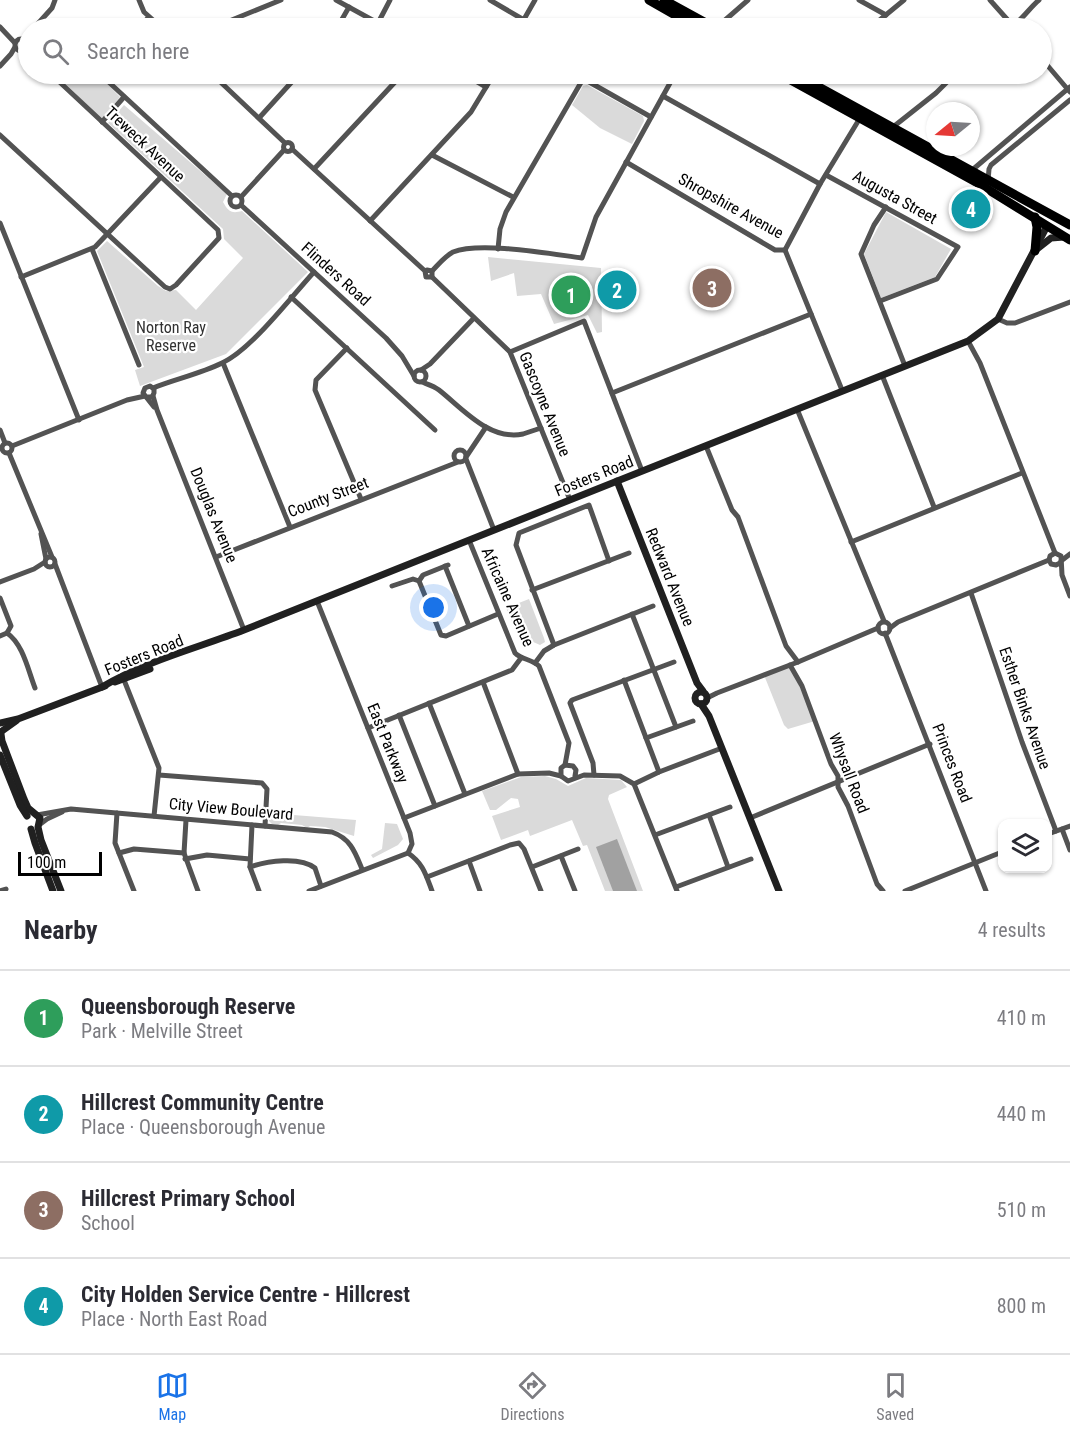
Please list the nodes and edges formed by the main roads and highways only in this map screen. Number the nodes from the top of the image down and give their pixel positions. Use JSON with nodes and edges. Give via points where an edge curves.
{"nodes":[{"id":1,"x":649,"y":0,"type":"edge"},
{"id":2,"x":664,"y":0,"type":"edge"},
{"id":3,"x":682,"y":18,"type":"edge"},
{"id":4,"x":687,"y":18,"type":"edge"},
{"id":5,"x":806,"y":84,"type":"edge"},
{"id":6,"x":891,"y":130,"type":"junction"},
{"id":7,"x":971,"y":171,"type":"junction"},
{"id":8,"x":976,"y":182,"type":"junction"},
{"id":9,"x":1053,"y":216,"type":"junction"},
{"id":10,"x":1035,"y":217,"type":"junction"},
{"id":11,"x":1070,"y":225,"type":"edge"},
{"id":12,"x":1047,"y":226,"type":"junction"},
{"id":13,"x":1067,"y":238,"type":"edge"},
{"id":14,"x":1035,"y":251,"type":"junction"},
{"id":15,"x":617,"y":481,"type":"junction"},
{"id":16,"x":195,"y":648,"type":"junction"},
{"id":17,"x":102,"y":687,"type":"junction"},
{"id":18,"x":1,"y":729,"type":"edge"},
{"id":19,"x":0,"y":755,"type":"edge"},
{"id":20,"x":32,"y":815,"type":"junction"},
{"id":21,"x":36,"y":827,"type":"junction"},
{"id":22,"x":53,"y":891,"type":"edge"},
{"id":23,"x":61,"y":891,"type":"edge"},
{"id":24,"x":779,"y":891,"type":"edge"}],
"edges":[{"from":1,"to":3,"type":"highway"},
{"from":2,"to":4,"type":"highway"},
{"from":5,"to":6,"type":"highway"},
{"from":6,"to":7,"type":"highway"},
{"from":6,"to":8,"type":"highway"},
{"from":7,"to":8,"type":"highway"},
{"from":7,"to":9,"type":"highway"},
{"from":8,"to":10,"type":"highway"},
{"from":9,"to":11,"type":"highway"},
{"from":9,"to":12,"type":"highway"},
{"from":10,"to":12,"type":"highway"},
{"from":10,"to":14,"type":"highway"},
{"from":12,"to":13,"type":"highway"},
{"from":12,"to":14,"type":"main road","name":"Fosters Road"},
{"from":13,"to":14,"type":"main road","via":[[1051,238]]},
{"from":14,"to":15,"type":"main road","name":"Fosters Road","via":[[998,319],[971,339]]},
{"from":15,"to":16,"type":"main road","name":"Fosters Road"},
{"from":15,"to":24,"type":"main road","name":"Redward Avenue"},
{"from":16,"to":17,"type":"main road","name":"Fosters Road"},
{"from":16,"to":17,"type":"main road","name":"Fosters Road"},
{"from":17,"to":18,"type":"main road","name":"Fosters Road"},
{"from":18,"to":20,"type":"main road","via":[[2,741]]},
{"from":19,"to":20,"type":"main road","via":[[20,806]]},
{"from":20,"to":21,"type":"main road","via":[[40,820]]},
{"from":20,"to":21,"type":"main road","via":[[25,824]]},
{"from":21,"to":22,"type":"main road","via":[[35,843]]},
{"from":21,"to":23,"type":"main road"}]}
